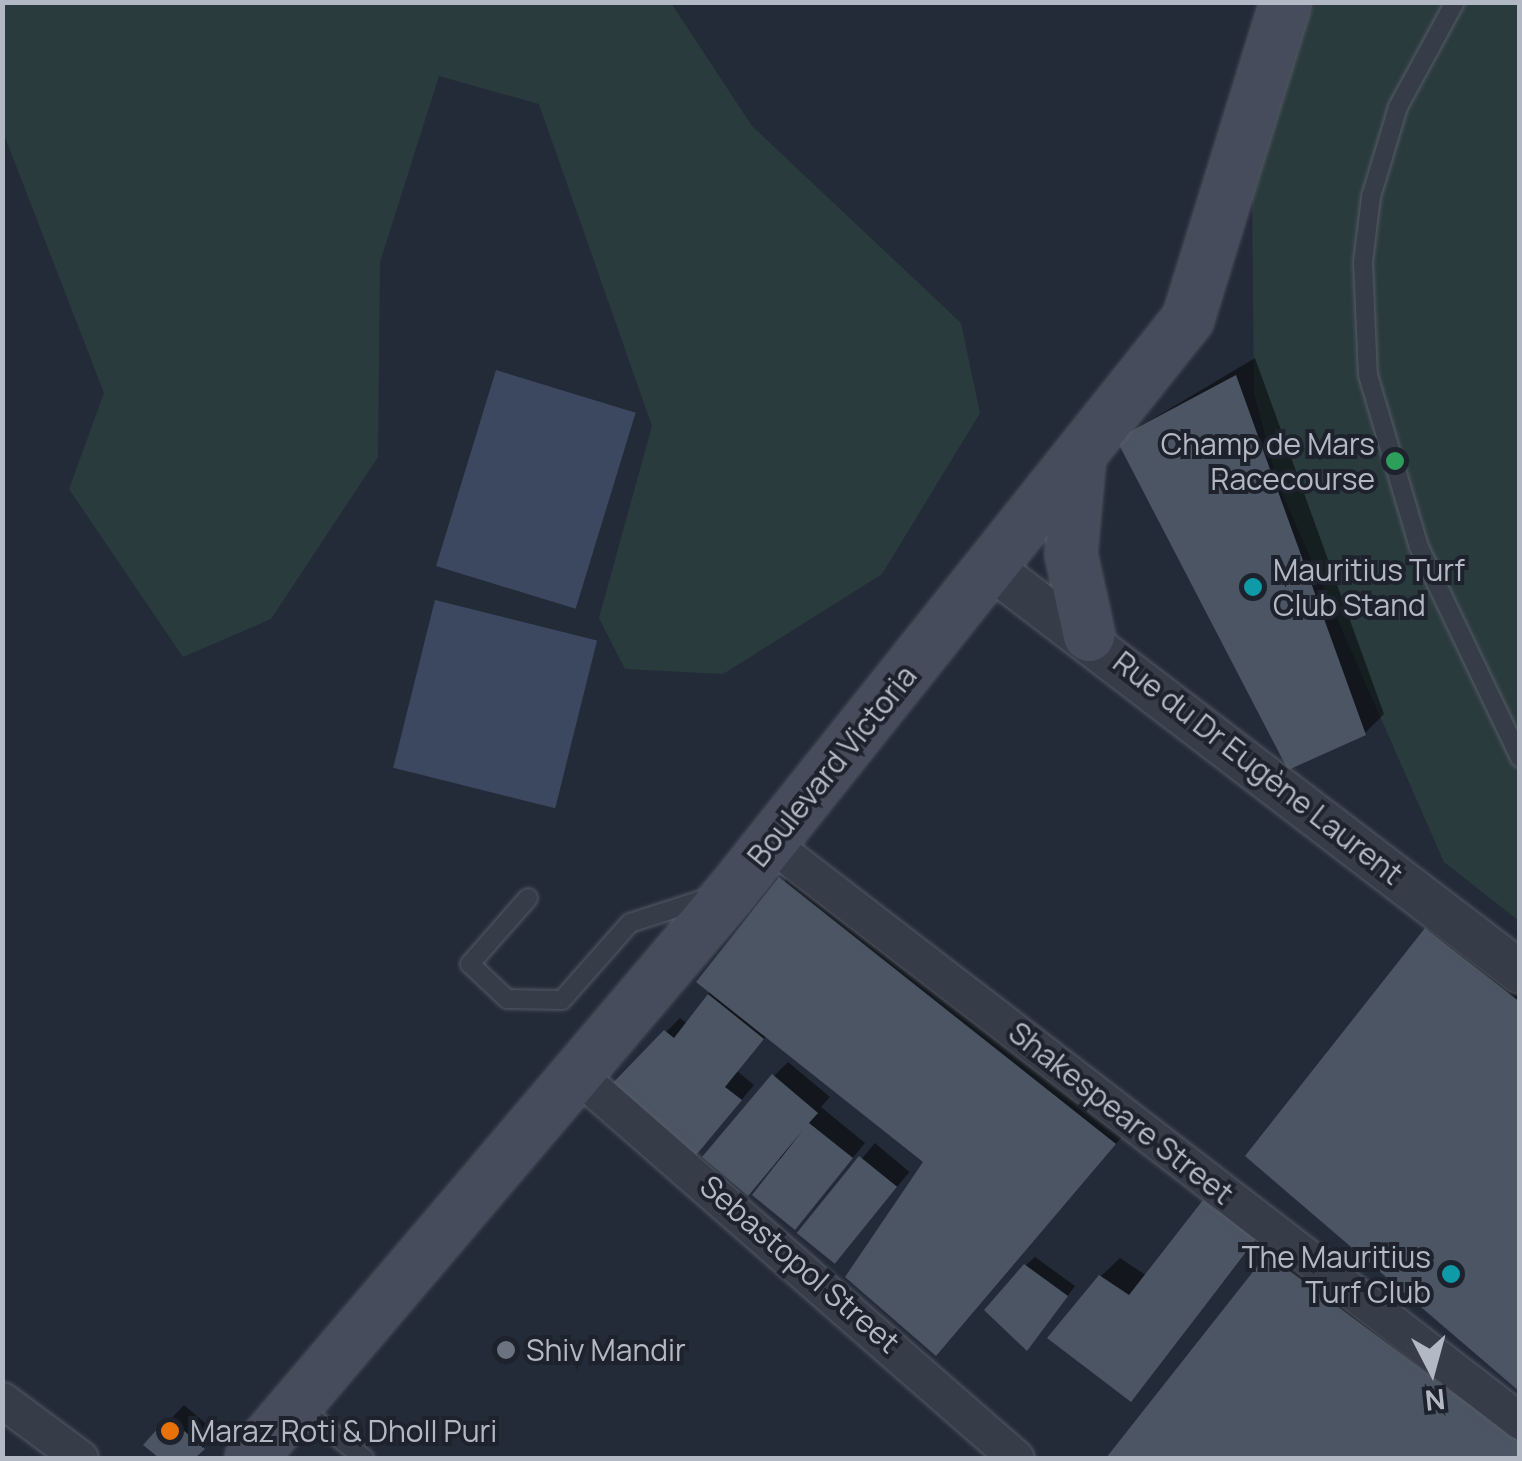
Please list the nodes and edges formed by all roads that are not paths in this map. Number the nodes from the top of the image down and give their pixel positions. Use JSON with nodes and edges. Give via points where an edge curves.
{"nodes":[{"id":1,"x":1286,"y":2,"type":"edge"},
{"id":2,"x":1455,"y":2,"type":"edge"},
{"id":3,"x":1080,"y":456,"type":"junction"},
{"id":4,"x":994,"y":570,"type":"junction"},
{"id":5,"x":1089,"y":636,"type":"junction"},
{"id":6,"x":1520,"y":758,"type":"edge"},
{"id":7,"x":770,"y":842,"type":"junction"},
{"id":8,"x":732,"y":890,"type":"junction"},
{"id":9,"x":528,"y":898,"type":"dead end"},
{"id":10,"x":1520,"y":972,"type":"edge"},
{"id":11,"x":579,"y":1076,"type":"junction"},
{"id":12,"x":2,"y":1400,"type":"edge"},
{"id":13,"x":299,"y":1407,"type":"junction"},
{"id":14,"x":1520,"y":1421,"type":"edge"},
{"id":15,"x":80,"y":1458,"type":"edge"},
{"id":16,"x":251,"y":1458,"type":"edge"},
{"id":17,"x":364,"y":1458,"type":"edge"},
{"id":18,"x":1016,"y":1458,"type":"edge"}],
"edges":[{"from":1,"to":3,"type":"main road","name":"Boulevard Victoria","via":[[1188,319]]},
{"from":2,"to":6,"type":"lane","via":[[1398,107],[1372,197],[1363,262],[1368,375],[1419,547]]},
{"from":3,"to":4,"type":"main road","name":"Boulevard Victoria"},
{"from":3,"to":5,"type":"main road","via":[[1071,554]]},
{"from":4,"to":5,"type":"street","name":"Rue du Dr Eugène Laurent"},
{"from":4,"to":7,"type":"main road","name":"Boulevard Victoria"},
{"from":5,"to":10,"type":"street","name":"Rue du Dr Eugène Laurent"},
{"from":7,"to":8,"type":"main road","name":"Boulevard Victoria"},
{"from":7,"to":14,"type":"street","name":"Shakespeare Street"},
{"from":8,"to":9,"type":"lane","via":[[630,924],[562,1000],[506,999],[470,964]]},
{"from":8,"to":11,"type":"main road","name":"Boulevard Victoria"},
{"from":11,"to":13,"type":"main road","name":"Boulevard Victoria"},
{"from":11,"to":18,"type":"street","name":"Sebastopol Street"},
{"from":12,"to":15,"type":"street"},
{"from":13,"to":16,"type":"main road","name":"Boulevard Victoria"},
{"from":13,"to":17,"type":"lane"}]}
